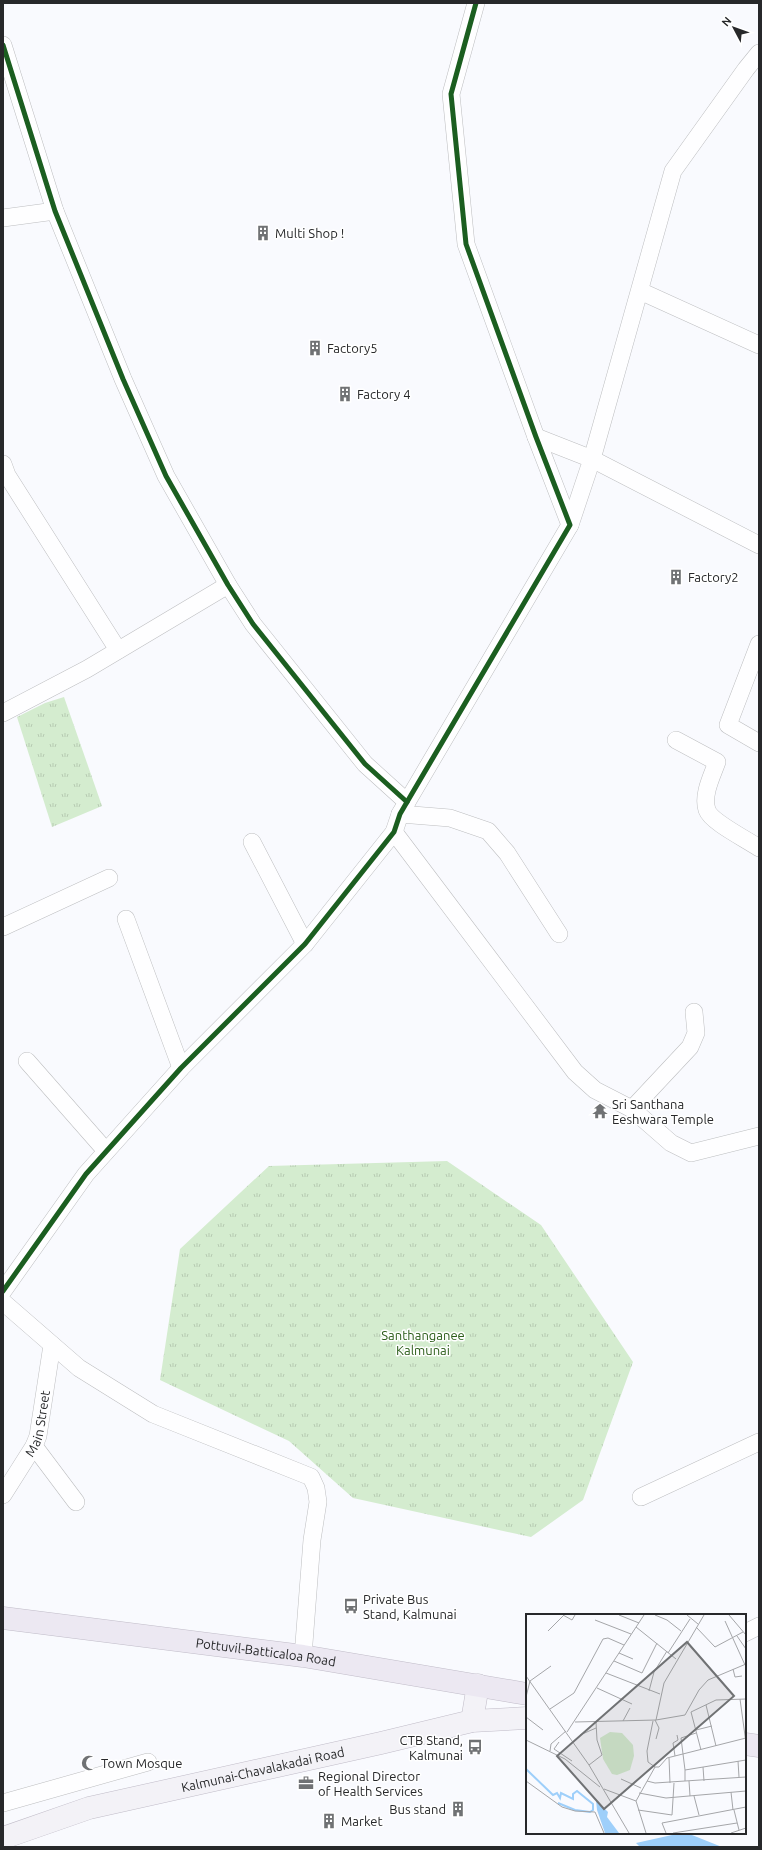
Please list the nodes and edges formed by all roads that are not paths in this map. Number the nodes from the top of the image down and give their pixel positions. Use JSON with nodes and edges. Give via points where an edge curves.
{"nodes":[{"id":1,"x":476,"y":3,"type":"edge"},
{"id":2,"x":3,"y":45,"type":"edge"},
{"id":3,"x":759,"y":53,"type":"edge"},
{"id":4,"x":54,"y":211,"type":"junction"},
{"id":5,"x":3,"y":218,"type":"edge"},
{"id":6,"x":640,"y":291,"type":"junction"},
{"id":7,"x":759,"y":345,"type":"edge"},
{"id":8,"x":536,"y":437,"type":"junction"},
{"id":9,"x":592,"y":460,"type":"junction"},
{"id":10,"x":3,"y":464,"type":"edge"},
{"id":11,"x":570,"y":525,"type":"junction"},
{"id":12,"x":759,"y":545,"type":"edge"},
{"id":13,"x":228,"y":585,"type":"junction"},
{"id":14,"x":759,"y":644,"type":"edge"},
{"id":15,"x":118,"y":650,"type":"junction"},
{"id":16,"x":3,"y":713,"type":"edge"},
{"id":17,"x":676,"y":740,"type":"dead end"},
{"id":18,"x":759,"y":743,"type":"edge"},
{"id":19,"x":404,"y":808,"type":"junction"},
{"id":20,"x":394,"y":832,"type":"junction"},
{"id":21,"x":252,"y":842,"type":"dead end"},
{"id":22,"x":759,"y":848,"type":"edge"},
{"id":23,"x":109,"y":878,"type":"dead end"},
{"id":24,"x":126,"y":919,"type":"dead end"},
{"id":25,"x":3,"y":927,"type":"edge"},
{"id":26,"x":559,"y":934,"type":"dead end"},
{"id":27,"x":305,"y":944,"type":"junction"},
{"id":28,"x":694,"y":1012,"type":"dead end"},
{"id":29,"x":27,"y":1061,"type":"dead end"},
{"id":30,"x":181,"y":1068,"type":"junction"},
{"id":31,"x":632,"y":1109,"type":"junction"},
{"id":32,"x":759,"y":1136,"type":"edge"},
{"id":33,"x":106,"y":1151,"type":"junction"},
{"id":34,"x":3,"y":1291,"type":"edge"},
{"id":35,"x":3,"y":1302,"type":"edge"},
{"id":36,"x":52,"y":1345,"type":"junction"},
{"id":37,"x":759,"y":1442,"type":"edge"},
{"id":38,"x":34,"y":1446,"type":"junction"},
{"id":39,"x":3,"y":1495,"type":"edge"},
{"id":40,"x":641,"y":1497,"type":"dead end"},
{"id":41,"x":76,"y":1502,"type":"dead end"},
{"id":42,"x":3,"y":1618,"type":"edge"},
{"id":43,"x":759,"y":1626,"type":"edge"},
{"id":44,"x":746,"y":1632,"type":"edge"},
{"id":45,"x":303,"y":1656,"type":"junction"},
{"id":46,"x":478,"y":1685,"type":"junction"},
{"id":47,"x":526,"y":1694,"type":"edge"},
{"id":48,"x":526,"y":1718,"type":"edge"},
{"id":49,"x":472,"y":1721,"type":"junction"},
{"id":50,"x":746,"y":1744,"type":"edge"},
{"id":51,"x":759,"y":1746,"type":"edge"},
{"id":52,"x":148,"y":1762,"type":"dead end"},
{"id":53,"x":3,"y":1803,"type":"edge"},
{"id":54,"x":3,"y":1838,"type":"edge"}],
"edges":[{"from":1,"to":8,"type":"street","via":[[451,94],[466,244]]},
{"from":2,"to":4,"type":"street"},
{"from":3,"to":6,"type":"street","via":[[673,171]]},
{"from":4,"to":5,"type":"street"},
{"from":4,"to":13,"type":"street","via":[[166,476]]},
{"from":6,"to":7,"type":"street"},
{"from":6,"to":9,"type":"street"},
{"from":8,"to":9,"type":"street"},
{"from":8,"to":11,"type":"street"},
{"from":9,"to":11,"type":"street"},
{"from":9,"to":12,"type":"street"},
{"from":10,"to":15,"type":"street","via":[[7,475]]},
{"from":11,"to":19,"type":"street"},
{"from":13,"to":15,"type":"street"},
{"from":13,"to":19,"type":"street","via":[[252,624],[326,718]]},
{"from":14,"to":18,"type":"street","via":[[728,725]]},
{"from":15,"to":16,"type":"street"},
{"from":17,"to":22,"type":"street","via":[[717,762],[706,792],[707,810],[713,818]]},
{"from":19,"to":20,"type":"street"},
{"from":19,"to":26,"type":"street","via":[[450,818],[488,831],[507,853]]},
{"from":20,"to":27,"type":"street"},
{"from":20,"to":31,"type":"street","via":[[575,1072],[595,1090]]},
{"from":21,"to":27,"type":"street"},
{"from":23,"to":25,"type":"street"},
{"from":24,"to":30,"type":"street"},
{"from":27,"to":30,"type":"street"},
{"from":28,"to":31,"type":"street","via":[[696,1033],[690,1047]]},
{"from":29,"to":33,"type":"street"},
{"from":30,"to":33,"type":"street"},
{"from":31,"to":32,"type":"street","via":[[671,1143],[691,1153]]},
{"from":33,"to":34,"type":"street","via":[[86,1174]]},
{"from":35,"to":36,"type":"street"},
{"from":36,"to":38,"type":"street","name":"Main Street","via":[[38,1436]]},
{"from":36,"to":45,"type":"street","via":[[79,1368],[153,1414],[311,1477],[318,1502],[312,1540]]},
{"from":37,"to":40,"type":"street"},
{"from":38,"to":39,"type":"street","name":"Main Street"},
{"from":38,"to":41,"type":"street"},
{"from":42,"to":45,"type":"highway","name":"Pottuvil-Batticaloa Road"},
{"from":43,"to":44,"type":"street"},
{"from":45,"to":46,"type":"highway","name":"Pottuvil-Batticaloa Road"},
{"from":46,"to":47,"type":"highway","name":"Pottuvil-Batticaloa Road"},
{"from":46,"to":49,"type":"main road"},
{"from":48,"to":49,"type":"main road","name":"Kalmunai-Chavalakadai Road"},
{"from":49,"to":54,"type":"main road","name":"Kalmunai-Chavalakadai Road","via":[[89,1808]]},
{"from":50,"to":51,"type":"highway"},
{"from":52,"to":53,"type":"street"}]}
